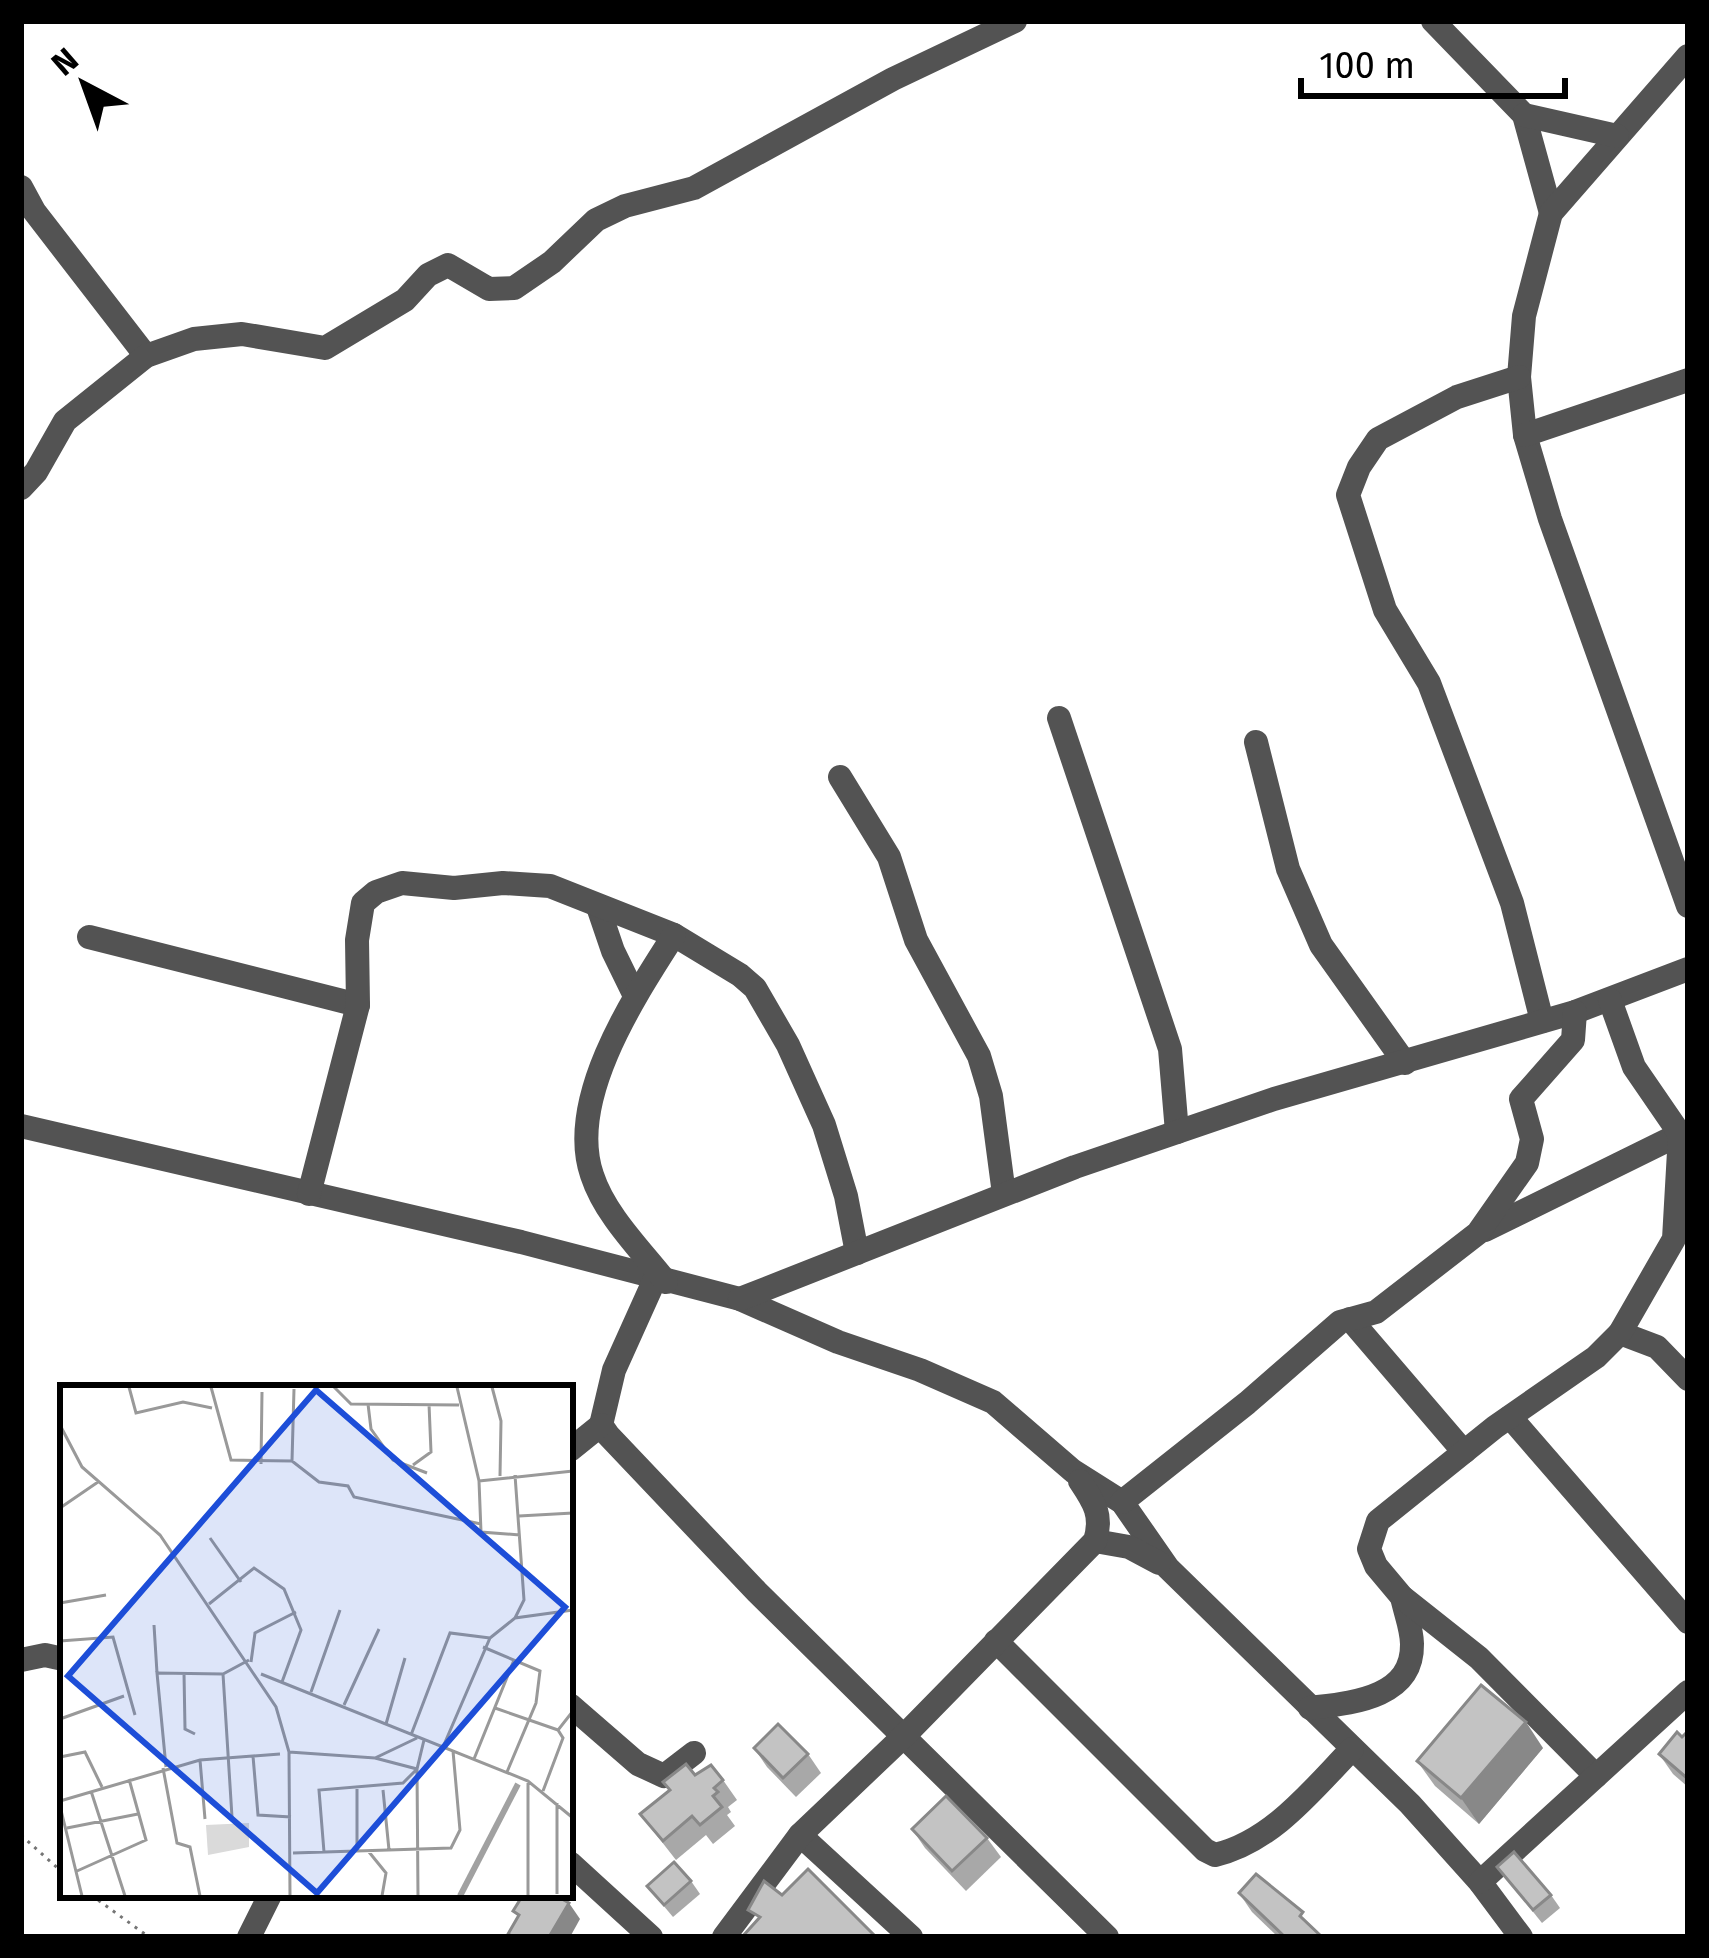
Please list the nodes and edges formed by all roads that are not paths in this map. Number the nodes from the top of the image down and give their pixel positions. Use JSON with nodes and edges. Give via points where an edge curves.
{"nodes":[{"id":1,"x":1015,"y":21,"type":"edge"},
{"id":2,"x":1432,"y":21,"type":"edge"},
{"id":3,"x":1688,"y":56,"type":"edge"},
{"id":4,"x":1524,"y":116,"type":"junction"},
{"id":5,"x":1617,"y":136,"type":"junction"},
{"id":6,"x":21,"y":188,"type":"edge"},
{"id":7,"x":1551,"y":213,"type":"junction"},
{"id":8,"x":146,"y":356,"type":"junction"},
{"id":9,"x":1519,"y":377,"type":"junction"},
{"id":10,"x":1688,"y":380,"type":"edge"},
{"id":11,"x":1525,"y":435,"type":"junction"},
{"id":12,"x":26,"y":471,"type":"edge"},
{"id":13,"x":1059,"y":718,"type":"dead end"},
{"id":14,"x":1256,"y":742,"type":"dead end"},
{"id":15,"x":840,"y":777,"type":"dead end"},
{"id":16,"x":598,"y":907,"type":"junction"},
{"id":17,"x":1688,"y":907,"type":"edge"},
{"id":18,"x":674,"y":934,"type":"junction"},
{"id":19,"x":89,"y":937,"type":"dead end"},
{"id":20,"x":1688,"y":969,"type":"edge"},
{"id":21,"x":635,"y":996,"type":"junction"},
{"id":22,"x":1610,"y":1000,"type":"junction"},
{"id":23,"x":358,"y":1005,"type":"junction"},
{"id":24,"x":1575,"y":1012,"type":"junction"},
{"id":25,"x":1541,"y":1022,"type":"junction"},
{"id":26,"x":1405,"y":1063,"type":"junction"},
{"id":27,"x":21,"y":1126,"type":"edge"},
{"id":28,"x":1177,"y":1132,"type":"junction"},
{"id":29,"x":1684,"y":1138,"type":"edge"},
{"id":30,"x":309,"y":1194,"type":"junction"},
{"id":31,"x":1004,"y":1195,"type":"junction"},
{"id":32,"x":1478,"y":1233,"type":"junction"},
{"id":33,"x":857,"y":1253,"type":"junction"},
{"id":34,"x":660,"y":1280,"type":"junction"},
{"id":35,"x":740,"y":1299,"type":"junction"},
{"id":36,"x":1350,"y":1319,"type":"junction"},
{"id":37,"x":1620,"y":1334,"type":"junction"},
{"id":38,"x":1686,"y":1374,"type":"edge"},
{"id":39,"x":1510,"y":1417,"type":"junction"},
{"id":40,"x":602,"y":1425,"type":"junction"},
{"id":41,"x":573,"y":1448,"type":"edge"},
{"id":42,"x":1464,"y":1453,"type":"junction"},
{"id":43,"x":1073,"y":1472,"type":"junction"},
{"id":44,"x":1122,"y":1502,"type":"junction"},
{"id":45,"x":1095,"y":1541,"type":"junction"},
{"id":46,"x":1168,"y":1568,"type":"junction"},
{"id":47,"x":1402,"y":1597,"type":"junction"},
{"id":48,"x":1688,"y":1622,"type":"edge"},
{"id":49,"x":996,"y":1641,"type":"junction"},
{"id":50,"x":60,"y":1658,"type":"edge"},
{"id":51,"x":21,"y":1660,"type":"edge"},
{"id":52,"x":1688,"y":1692,"type":"edge"},
{"id":53,"x":573,"y":1708,"type":"edge"},
{"id":54,"x":1310,"y":1708,"type":"junction"},
{"id":55,"x":905,"y":1735,"type":"junction"},
{"id":56,"x":1352,"y":1749,"type":"junction"},
{"id":57,"x":694,"y":1753,"type":"dead end"},
{"id":58,"x":1596,"y":1776,"type":"junction"},
{"id":59,"x":800,"y":1835,"type":"junction"},
{"id":60,"x":573,"y":1866,"type":"edge"},
{"id":61,"x":1480,"y":1882,"type":"junction"},
{"id":62,"x":268,"y":1898,"type":"edge"},
{"id":63,"x":249,"y":1937,"type":"edge"},
{"id":64,"x":651,"y":1937,"type":"edge"},
{"id":65,"x":724,"y":1937,"type":"edge"},
{"id":66,"x":911,"y":1937,"type":"edge"},
{"id":67,"x":1107,"y":1937,"type":"edge"},
{"id":68,"x":1521,"y":1937,"type":"edge"}],
"edges":[{"from":1,"to":8,"type":"street","via":[[694,188],[596,220],[514,288],[489,289],[448,265],[325,348],[242,334]]},
{"from":2,"to":4,"type":"street"},
{"from":3,"to":5,"type":"street"},
{"from":4,"to":5,"type":"street"},
{"from":4,"to":7,"type":"street"},
{"from":5,"to":7,"type":"street"},
{"from":6,"to":8,"type":"street"},
{"from":7,"to":9,"type":"street","via":[[1524,316]]},
{"from":8,"to":12,"type":"street","via":[[65,421]]},
{"from":9,"to":11,"type":"street"},
{"from":9,"to":25,"type":"street","via":[[1456,397],[1378,440],[1348,495],[1385,610],[1429,683],[1512,903]]},
{"from":10,"to":11,"type":"street"},
{"from":11,"to":17,"type":"street"},
{"from":13,"to":28,"type":"street","via":[[1170,1049]]},
{"from":14,"to":26,"type":"street","via":[[1288,869],[1321,945]]},
{"from":15,"to":31,"type":"street","via":[[890,856],[916,940],[979,1056]]},
{"from":16,"to":18,"type":"street"},
{"from":16,"to":21,"type":"street"},
{"from":16,"to":23,"type":"street","via":[[550,886],[402,883],[376,892],[363,903],[357,940]]},
{"from":18,"to":21,"type":"street"},
{"from":18,"to":33,"type":"street","via":[[754,988],[788,1045],[824,1126]]},
{"from":19,"to":23,"type":"street"},
{"from":20,"to":22,"type":"street"},
{"from":21,"to":34,"type":"street","via":[[600,1069],[586,1152],[602,1198]]},
{"from":22,"to":24,"type":"street"},
{"from":22,"to":29,"type":"street","via":[[1634,1066]]},
{"from":23,"to":30,"type":"street"},
{"from":24,"to":25,"type":"street"},
{"from":24,"to":32,"type":"street","via":[[1573,1040],[1521,1099],[1532,1139],[1527,1163]]},
{"from":25,"to":26,"type":"street"},
{"from":26,"to":28,"type":"street"},
{"from":27,"to":30,"type":"street"},
{"from":28,"to":31,"type":"street"},
{"from":29,"to":32,"type":"street"},
{"from":29,"to":37,"type":"street","via":[[1674,1239]]},
{"from":30,"to":34,"type":"street"},
{"from":31,"to":33,"type":"street"},
{"from":32,"to":36,"type":"street","via":[[1376,1312]]},
{"from":33,"to":35,"type":"street"},
{"from":34,"to":35,"type":"street"},
{"from":34,"to":40,"type":"street","via":[[614,1370]]},
{"from":35,"to":43,"type":"street","via":[[993,1402]]},
{"from":36,"to":42,"type":"street"},
{"from":36,"to":44,"type":"street"},
{"from":37,"to":38,"type":"street","via":[[1657,1347]]},
{"from":37,"to":39,"type":"street"},
{"from":39,"to":42,"type":"street"},
{"from":39,"to":48,"type":"street"},
{"from":40,"to":41,"type":"street"},
{"from":40,"to":55,"type":"street"},
{"from":42,"to":47,"type":"street","via":[[1371,1535],[1376,1566]]},
{"from":43,"to":44,"type":"street"},
{"from":43,"to":45,"type":"street","via":[[1097,1507]]},
{"from":44,"to":46,"type":"street"},
{"from":45,"to":46,"type":"street","via":[[1129,1546]]},
{"from":45,"to":49,"type":"street"},
{"from":46,"to":54,"type":"street"},
{"from":47,"to":54,"type":"street","via":[[1413,1646],[1403,1673],[1384,1694]]},
{"from":47,"to":58,"type":"street","via":[[1479,1658]]},
{"from":49,"to":55,"type":"street"},
{"from":49,"to":56,"type":"street","via":[[1216,1855],[1252,1841]]},
{"from":50,"to":51,"type":"street"},
{"from":52,"to":58,"type":"street"},
{"from":53,"to":57,"type":"street","via":[[638,1764],[664,1776]]},
{"from":54,"to":56,"type":"street"},
{"from":55,"to":59,"type":"street"},
{"from":55,"to":67,"type":"street"},
{"from":56,"to":61,"type":"street"},
{"from":58,"to":61,"type":"street"},
{"from":59,"to":65,"type":"street"},
{"from":59,"to":66,"type":"street"},
{"from":60,"to":64,"type":"street"},
{"from":61,"to":68,"type":"street"},
{"from":62,"to":63,"type":"street"}]}
